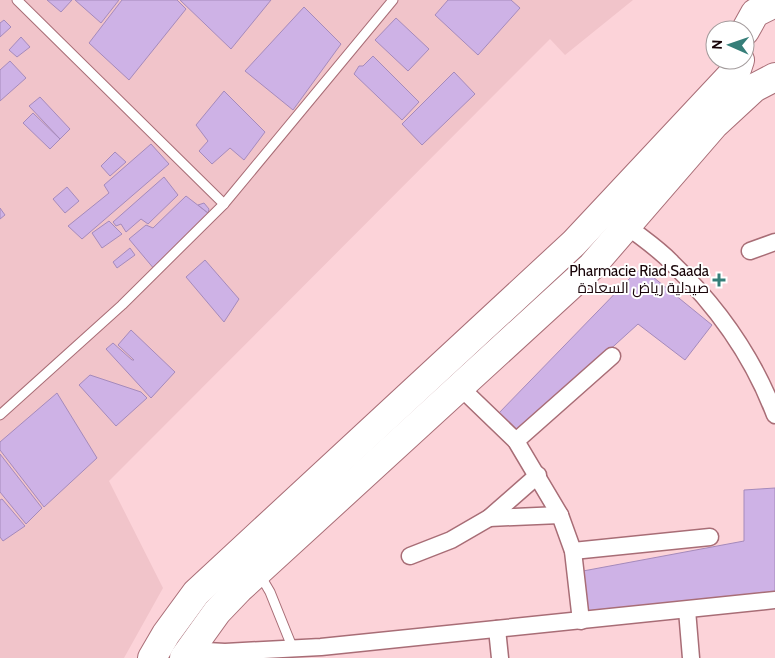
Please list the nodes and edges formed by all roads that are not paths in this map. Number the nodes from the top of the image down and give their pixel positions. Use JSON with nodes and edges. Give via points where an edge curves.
{"nodes":[{"id":1,"x":17,"y":0,"type":"edge"},
{"id":2,"x":393,"y":0,"type":"edge"},
{"id":3,"x":741,"y":0,"type":"edge"},
{"id":4,"x":775,"y":3,"type":"edge"},
{"id":5,"x":746,"y":20,"type":"edge"},
{"id":6,"x":751,"y":20,"type":"edge"},
{"id":7,"x":755,"y":67,"type":"edge"},
{"id":8,"x":736,"y":70,"type":"edge"},
{"id":9,"x":775,"y":77,"type":"edge"},
{"id":10,"x":224,"y":204,"type":"junction"},
{"id":11,"x":627,"y":226,"type":"junction"},
{"id":12,"x":775,"y":242,"type":"edge"},
{"id":13,"x":750,"y":251,"type":"dead end"},
{"id":14,"x":612,"y":356,"type":"dead end"},
{"id":15,"x":460,"y":387,"type":"junction"},
{"id":16,"x":772,"y":396,"type":"edge"},
{"id":17,"x":0,"y":415,"type":"edge"},
{"id":18,"x":775,"y":415,"type":"edge"},
{"id":19,"x":516,"y":441,"type":"junction"},
{"id":20,"x":538,"y":475,"type":"junction"},
{"id":21,"x":560,"y":515,"type":"junction"},
{"id":22,"x":489,"y":518,"type":"junction"},
{"id":23,"x":710,"y":537,"type":"dead end"},
{"id":24,"x":573,"y":551,"type":"junction"},
{"id":25,"x":410,"y":556,"type":"dead end"},
{"id":26,"x":257,"y":571,"type":"junction"},
{"id":27,"x":775,"y":600,"type":"edge"},
{"id":28,"x":687,"y":610,"type":"junction"},
{"id":29,"x":581,"y":621,"type":"junction"},
{"id":30,"x":497,"y":630,"type":"junction"},
{"id":31,"x":293,"y":649,"type":"junction"},
{"id":32,"x":322,"y":653,"type":"edge"},
{"id":33,"x":186,"y":654,"type":"edge"},
{"id":34,"x":152,"y":658,"type":"edge"},
{"id":35,"x":500,"y":658,"type":"edge"},
{"id":36,"x":691,"y":658,"type":"edge"}],
"edges":[{"from":1,"to":10,"type":"lane"},
{"from":2,"to":10,"type":"lane"},
{"from":3,"to":5,"type":"highway"},
{"from":4,"to":6,"type":"highway","via":[[755,13]]},
{"from":7,"to":9,"type":"highway"},
{"from":8,"to":34,"type":"highway","via":[[574,243],[213,575],[191,600]]},
{"from":9,"to":11,"type":"highway","via":[[754,88],[714,126]]},
{"from":10,"to":17,"type":"lane","via":[[122,305]]},
{"from":11,"to":15,"type":"highway","via":[[592,266]]},
{"from":11,"to":16,"type":"street","via":[[671,262],[710,302]]},
{"from":12,"to":13,"type":"street"},
{"from":14,"to":19,"type":"street"},
{"from":15,"to":19,"type":"street"},
{"from":15,"to":26,"type":"highway"},
{"from":16,"to":18,"type":"street"},
{"from":19,"to":20,"type":"street"},
{"from":20,"to":21,"type":"street"},
{"from":20,"to":22,"type":"street"},
{"from":21,"to":22,"type":"street"},
{"from":21,"to":24,"type":"street"},
{"from":22,"to":25,"type":"street","via":[[451,540]]},
{"from":23,"to":24,"type":"street"},
{"from":24,"to":29,"type":"street"},
{"from":26,"to":31,"type":"lane","via":[[270,592]]},
{"from":26,"to":33,"type":"highway","via":[[217,612]]},
{"from":27,"to":28,"type":"street"},
{"from":28,"to":29,"type":"street"},
{"from":28,"to":36,"type":"street"},
{"from":29,"to":30,"type":"street"},
{"from":30,"to":32,"type":"street"},
{"from":30,"to":35,"type":"street"},
{"from":31,"to":32,"type":"street"},
{"from":31,"to":33,"type":"street"}]}
